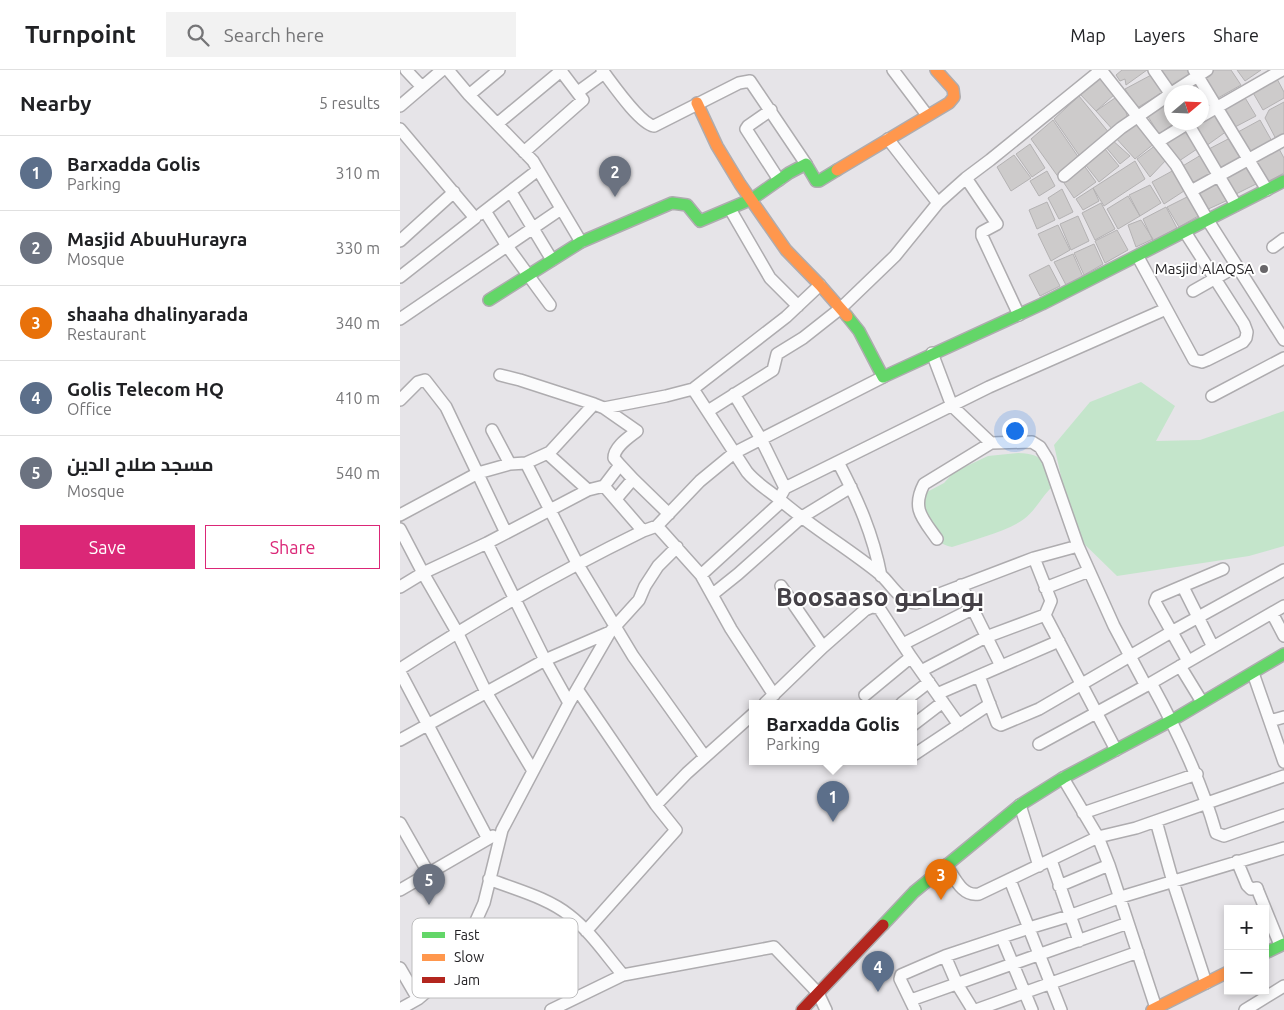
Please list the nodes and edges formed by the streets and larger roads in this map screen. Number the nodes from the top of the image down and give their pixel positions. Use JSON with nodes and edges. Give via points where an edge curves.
{"nodes":[{"id":1,"x":406,"y":70,"type":"edge"},
{"id":2,"x":442,"y":70,"type":"edge"},
{"id":3,"x":448,"y":70,"type":"edge"},
{"id":4,"x":499,"y":70,"type":"edge"},
{"id":5,"x":561,"y":70,"type":"edge"},
{"id":6,"x":893,"y":70,"type":"edge"},
{"id":7,"x":936,"y":70,"type":"edge"},
{"id":8,"x":1101,"y":70,"type":"edge"},
{"id":9,"x":1154,"y":70,"type":"edge"},
{"id":10,"x":1282,"y":70,"type":"edge"},
{"id":11,"x":603,"y":71,"type":"edge"},
{"id":12,"x":1200,"y":72,"type":"edge"},
{"id":13,"x":1165,"y":85,"type":"edge"},
{"id":14,"x":1183,"y":85,"type":"edge"},
{"id":15,"x":422,"y":87,"type":"junction"},
{"id":16,"x":578,"y":92,"type":"junction"},
{"id":17,"x":469,"y":95,"type":"junction"},
{"id":18,"x":1164,"y":99,"type":"edge"},
{"id":19,"x":698,"y":103,"type":"junction"},
{"id":20,"x":400,"y":106,"type":"edge"},
{"id":21,"x":1217,"y":107,"type":"junction"},
{"id":22,"x":771,"y":110,"type":"junction"},
{"id":23,"x":1209,"y":112,"type":"edge"},
{"id":24,"x":927,"y":115,"type":"junction"},
{"id":25,"x":1138,"y":115,"type":"junction"},
{"id":26,"x":497,"y":124,"type":"junction"},
{"id":27,"x":400,"y":129,"type":"edge"},
{"id":28,"x":1176,"y":130,"type":"edge"},
{"id":29,"x":1192,"y":130,"type":"edge"},
{"id":30,"x":888,"y":139,"type":"junction"},
{"id":31,"x":1284,"y":140,"type":"edge"},
{"id":32,"x":1158,"y":141,"type":"junction"},
{"id":33,"x":524,"y":152,"type":"junction"},
{"id":34,"x":1248,"y":160,"type":"junction"},
{"id":35,"x":806,"y":164,"type":"junction"},
{"id":36,"x":538,"y":170,"type":"junction"},
{"id":37,"x":1064,"y":176,"type":"dead end"},
{"id":38,"x":1218,"y":177,"type":"junction"},
{"id":39,"x":966,"y":178,"type":"junction"},
{"id":40,"x":779,"y":180,"type":"junction"},
{"id":41,"x":1284,"y":181,"type":"edge"},
{"id":42,"x":1267,"y":190,"type":"junction"},
{"id":43,"x":1191,"y":191,"type":"junction"},
{"id":44,"x":454,"y":192,"type":"junction"},
{"id":45,"x":511,"y":192,"type":"junction"},
{"id":46,"x":752,"y":199,"type":"junction"},
{"id":47,"x":938,"y":203,"type":"junction"},
{"id":48,"x":1236,"y":205,"type":"junction"},
{"id":49,"x":561,"y":209,"type":"junction"},
{"id":50,"x":730,"y":209,"type":"junction"},
{"id":51,"x":485,"y":211,"type":"junction"},
{"id":52,"x":475,"y":218,"type":"junction"},
{"id":53,"x":1207,"y":219,"type":"junction"},
{"id":54,"x":533,"y":227,"type":"junction"},
{"id":55,"x":1184,"y":232,"type":"junction"},
{"id":56,"x":402,"y":234,"type":"edge"},
{"id":57,"x":1284,"y":240,"type":"edge"},
{"id":58,"x":581,"y":242,"type":"junction"},
{"id":59,"x":507,"y":246,"type":"junction"},
{"id":60,"x":1273,"y":247,"type":"dead end"},
{"id":61,"x":1138,"y":256,"type":"junction"},
{"id":62,"x":552,"y":260,"type":"junction"},
{"id":63,"x":1237,"y":266,"type":"junction"},
{"id":64,"x":529,"y":276,"type":"junction"},
{"id":65,"x":400,"y":277,"type":"edge"},
{"id":66,"x":1214,"y":279,"type":"junction"},
{"id":67,"x":820,"y":285,"type":"junction"},
{"id":68,"x":1192,"y":291,"type":"dead end"},
{"id":69,"x":489,"y":300,"type":"dead end"},
{"id":70,"x":550,"y":305,"type":"dead end"},
{"id":71,"x":798,"y":306,"type":"junction"},
{"id":72,"x":841,"y":308,"type":"junction"},
{"id":73,"x":1166,"y":309,"type":"junction"},
{"id":74,"x":1019,"y":314,"type":"junction"},
{"id":75,"x":400,"y":319,"type":"edge"},
{"id":76,"x":1284,"y":340,"type":"edge"},
{"id":77,"x":932,"y":353,"type":"junction"},
{"id":78,"x":1284,"y":358,"type":"edge"},
{"id":79,"x":500,"y":375,"type":"dead end"},
{"id":80,"x":884,"y":377,"type":"junction"},
{"id":81,"x":693,"y":389,"type":"junction"},
{"id":82,"x":734,"y":394,"type":"junction"},
{"id":83,"x":1212,"y":396,"type":"dead end"},
{"id":84,"x":400,"y":400,"type":"edge"},
{"id":85,"x":599,"y":406,"type":"junction"},
{"id":86,"x":952,"y":406,"type":"junction"},
{"id":87,"x":708,"y":411,"type":"junction"},
{"id":88,"x":492,"y":430,"type":"dead end"},
{"id":89,"x":761,"y":439,"type":"junction"},
{"id":90,"x":991,"y":443,"type":"junction"},
{"id":91,"x":734,"y":452,"type":"junction"},
{"id":92,"x":548,"y":454,"type":"junction"},
{"id":93,"x":838,"y":462,"type":"junction"},
{"id":94,"x":526,"y":463,"type":"junction"},
{"id":95,"x":510,"y":464,"type":"junction"},
{"id":96,"x":620,"y":465,"type":"junction"},
{"id":97,"x":478,"y":473,"type":"junction"},
{"id":98,"x":633,"y":479,"type":"junction"},
{"id":99,"x":604,"y":486,"type":"junction"},
{"id":100,"x":785,"y":488,"type":"junction"},
{"id":101,"x":851,"y":488,"type":"junction"},
{"id":102,"x":588,"y":490,"type":"junction"},
{"id":103,"x":616,"y":499,"type":"junction"},
{"id":104,"x":780,"y":501,"type":"junction"},
{"id":105,"x":550,"y":510,"type":"junction"},
{"id":106,"x":670,"y":514,"type":"junction"},
{"id":107,"x":400,"y":515,"type":"edge"},
{"id":108,"x":802,"y":517,"type":"junction"},
{"id":109,"x":658,"y":526,"type":"junction"},
{"id":110,"x":400,"y":529,"type":"edge"},
{"id":111,"x":643,"y":531,"type":"junction"},
{"id":112,"x":506,"y":533,"type":"junction"},
{"id":113,"x":936,"y":539,"type":"dead end"},
{"id":114,"x":487,"y":543,"type":"junction"},
{"id":115,"x":1078,"y":546,"type":"junction"},
{"id":116,"x":676,"y":547,"type":"junction"},
{"id":117,"x":1034,"y":558,"type":"junction"},
{"id":118,"x":577,"y":563,"type":"junction"},
{"id":119,"x":1223,"y":569,"type":"dead end"},
{"id":120,"x":1284,"y":570,"type":"edge"},
{"id":121,"x":1089,"y":571,"type":"junction"},
{"id":122,"x":423,"y":573,"type":"junction"},
{"id":123,"x":701,"y":575,"type":"junction"},
{"id":124,"x":881,"y":576,"type":"junction"},
{"id":125,"x":961,"y":585,"type":"junction"},
{"id":126,"x":400,"y":586,"type":"edge"},
{"id":127,"x":780,"y":586,"type":"dead end"},
{"id":128,"x":1183,"y":587,"type":"junction"},
{"id":129,"x":1045,"y":588,"type":"junction"},
{"id":130,"x":712,"y":594,"type":"junction"},
{"id":131,"x":515,"y":599,"type":"junction"},
{"id":132,"x":1284,"y":606,"type":"edge"},
{"id":133,"x":972,"y":609,"type":"junction"},
{"id":134,"x":1272,"y":613,"type":"junction"},
{"id":135,"x":1045,"y":615,"type":"junction"},
{"id":136,"x":1198,"y":617,"type":"junction"},
{"id":137,"x":613,"y":629,"type":"junction"},
{"id":138,"x":1173,"y":631,"type":"junction"},
{"id":139,"x":456,"y":632,"type":"junction"},
{"id":140,"x":1284,"y":636,"type":"edge"},
{"id":141,"x":986,"y":637,"type":"junction"},
{"id":142,"x":1059,"y":641,"type":"junction"},
{"id":143,"x":903,"y":644,"type":"junction"},
{"id":144,"x":823,"y":647,"type":"junction"},
{"id":145,"x":1213,"y":647,"type":"junction"},
{"id":146,"x":1284,"y":654,"type":"edge"},
{"id":147,"x":1130,"y":656,"type":"junction"},
{"id":148,"x":911,"y":657,"type":"junction"},
{"id":149,"x":545,"y":660,"type":"junction"},
{"id":150,"x":1184,"y":664,"type":"junction"},
{"id":151,"x":1001,"y":666,"type":"junction"},
{"id":152,"x":400,"y":670,"type":"edge"},
{"id":153,"x":921,"y":671,"type":"junction"},
{"id":154,"x":1253,"y":673,"type":"junction"},
{"id":155,"x":979,"y":676,"type":"junction"},
{"id":156,"x":929,"y":682,"type":"junction"},
{"id":157,"x":1081,"y":684,"type":"junction"},
{"id":158,"x":1148,"y":685,"type":"junction"},
{"id":159,"x":577,"y":689,"type":"junction"},
{"id":160,"x":486,"y":692,"type":"junction"},
{"id":161,"x":774,"y":695,"type":"junction"},
{"id":162,"x":865,"y":695,"type":"dead end"},
{"id":163,"x":940,"y":698,"type":"junction"},
{"id":164,"x":768,"y":700,"type":"edge"},
{"id":165,"x":906,"y":700,"type":"edge"},
{"id":166,"x":1202,"y":702,"type":"junction"},
{"id":167,"x":569,"y":703,"type":"junction"},
{"id":168,"x":990,"y":704,"type":"junction"},
{"id":169,"x":1096,"y":713,"type":"junction"},
{"id":170,"x":1284,"y":717,"type":"edge"},
{"id":171,"x":749,"y":718,"type":"edge"},
{"id":172,"x":1171,"y":720,"type":"junction"},
{"id":173,"x":917,"y":721,"type":"edge"},
{"id":174,"x":1270,"y":721,"type":"junction"},
{"id":175,"x":428,"y":724,"type":"junction"},
{"id":176,"x":959,"y":724,"type":"junction"},
{"id":177,"x":400,"y":740,"type":"edge"},
{"id":178,"x":1039,"y":744,"type":"dead end"},
{"id":179,"x":1116,"y":750,"type":"junction"},
{"id":180,"x":917,"y":753,"type":"edge"},
{"id":181,"x":704,"y":757,"type":"junction"},
{"id":182,"x":1284,"y":762,"type":"edge"},
{"id":183,"x":533,"y":771,"type":"junction"},
{"id":184,"x":1197,"y":774,"type":"junction"},
{"id":185,"x":1284,"y":776,"type":"edge"},
{"id":186,"x":1063,"y":778,"type":"junction"},
{"id":187,"x":1208,"y":803,"type":"junction"},
{"id":188,"x":656,"y":805,"type":"junction"},
{"id":189,"x":1020,"y":805,"type":"junction"},
{"id":190,"x":1083,"y":813,"type":"junction"},
{"id":191,"x":1284,"y":815,"type":"edge"},
{"id":192,"x":1156,"y":821,"type":"junction"},
{"id":193,"x":400,"y":823,"type":"edge"},
{"id":194,"x":502,"y":830,"type":"junction"},
{"id":195,"x":1098,"y":837,"type":"junction"},
{"id":196,"x":488,"y":839,"type":"junction"},
{"id":197,"x":1284,"y":848,"type":"edge"},
{"id":198,"x":1051,"y":860,"type":"junction"},
{"id":199,"x":1238,"y":861,"type":"junction"},
{"id":200,"x":946,"y":865,"type":"junction"},
{"id":201,"x":1039,"y":866,"type":"junction"},
{"id":202,"x":1109,"y":866,"type":"junction"},
{"id":203,"x":429,"y":874,"type":"junction"},
{"id":204,"x":489,"y":880,"type":"junction"},
{"id":205,"x":1010,"y":880,"type":"junction"},
{"id":206,"x":1173,"y":882,"type":"junction"},
{"id":207,"x":1059,"y":886,"type":"junction"},
{"id":208,"x":400,"y":890,"type":"edge"},
{"id":209,"x":1121,"y":897,"type":"junction"},
{"id":210,"x":1069,"y":916,"type":"junction"},
{"id":211,"x":477,"y":918,"type":"edge"},
{"id":212,"x":572,"y":918,"type":"edge"},
{"id":213,"x":1128,"y":923,"type":"junction"},
{"id":214,"x":578,"y":924,"type":"edge"},
{"id":215,"x":1029,"y":928,"type":"junction"},
{"id":216,"x":586,"y":931,"type":"junction"},
{"id":217,"x":1002,"y":938,"type":"junction"},
{"id":218,"x":1079,"y":941,"type":"junction"},
{"id":219,"x":1282,"y":944,"type":"edge"},
{"id":220,"x":1269,"y":951,"type":"edge"},
{"id":221,"x":1138,"y":952,"type":"junction"},
{"id":222,"x":945,"y":956,"type":"junction"},
{"id":223,"x":1040,"y":956,"type":"junction"},
{"id":224,"x":1014,"y":964,"type":"junction"},
{"id":225,"x":400,"y":968,"type":"edge"},
{"id":226,"x":1224,"y":974,"type":"edge"},
{"id":227,"x":623,"y":976,"type":"junction"},
{"id":228,"x":1206,"y":983,"type":"junction"},
{"id":229,"x":957,"y":984,"type":"junction"},
{"id":230,"x":1051,"y":984,"type":"junction"},
{"id":231,"x":1283,"y":988,"type":"edge"},
{"id":232,"x":412,"y":989,"type":"edge"},
{"id":233,"x":818,"y":993,"type":"junction"},
{"id":234,"x":1025,"y":993,"type":"junction"},
{"id":235,"x":578,"y":997,"type":"edge"},
{"id":236,"x":576,"y":998,"type":"edge"},
{"id":237,"x":418,"y":999,"type":"edge"},
{"id":238,"x":913,"y":1005,"type":"edge"},
{"id":239,"x":1252,"y":1008,"type":"edge"},
{"id":240,"x":400,"y":1009,"type":"edge"},
{"id":241,"x":1154,"y":1009,"type":"edge"},
{"id":242,"x":551,"y":1010,"type":"edge"},
{"id":243,"x":802,"y":1010,"type":"edge"},
{"id":244,"x":826,"y":1010,"type":"edge"},
{"id":245,"x":974,"y":1010,"type":"edge"},
{"id":246,"x":1032,"y":1010,"type":"edge"},
{"id":247,"x":1060,"y":1010,"type":"edge"}],
"edges":[{"from":1,"to":15,"type":"street"},
{"from":2,"to":15,"type":"street"},
{"from":3,"to":17,"type":"street"},
{"from":4,"to":17,"type":"street"},
{"from":5,"to":16,"type":"street"},
{"from":5,"to":26,"type":"street"},
{"from":6,"to":24,"type":"street"},
{"from":7,"to":24,"type":"street","via":[[953,89],[954,97],[944,107]]},
{"from":8,"to":25,"type":"street"},
{"from":8,"to":39,"type":"street"},
{"from":9,"to":13,"type":"street"},
{"from":10,"to":21,"type":"street"},
{"from":11,"to":16,"type":"street"},
{"from":11,"to":19,"type":"street","via":[[629,105],[650,125]]},
{"from":12,"to":14,"type":"street"},
{"from":12,"to":21,"type":"street"},
{"from":15,"to":20,"type":"street"},
{"from":16,"to":33,"type":"street","via":[[583,100]]},
{"from":17,"to":26,"type":"street"},
{"from":18,"to":25,"type":"street"},
{"from":19,"to":22,"type":"street","via":[[750,81]]},
{"from":19,"to":46,"type":"street","via":[[717,146]]},
{"from":21,"to":23,"type":"street"},
{"from":21,"to":34,"type":"street"},
{"from":22,"to":35,"type":"street"},
{"from":22,"to":40,"type":"street","via":[[746,129]]},
{"from":24,"to":30,"type":"street"},
{"from":25,"to":32,"type":"street"},
{"from":25,"to":37,"type":"street"},
{"from":26,"to":33,"type":"street"},
{"from":27,"to":44,"type":"street"},
{"from":28,"to":32,"type":"street"},
{"from":29,"to":38,"type":"street"},
{"from":30,"to":35,"type":"street","via":[[819,181]]},
{"from":30,"to":47,"type":"street"},
{"from":31,"to":34,"type":"street"},
{"from":32,"to":43,"type":"street"},
{"from":33,"to":36,"type":"street"},
{"from":34,"to":38,"type":"street"},
{"from":34,"to":42,"type":"street"},
{"from":35,"to":40,"type":"street"},
{"from":36,"to":45,"type":"street"},
{"from":36,"to":49,"type":"street"},
{"from":38,"to":43,"type":"street"},
{"from":38,"to":48,"type":"street"},
{"from":39,"to":47,"type":"street"},
{"from":39,"to":74,"type":"street","via":[[997,224],[982,232],[982,236]]},
{"from":40,"to":46,"type":"street"},
{"from":41,"to":42,"type":"street"},
{"from":42,"to":48,"type":"street"},
{"from":43,"to":53,"type":"street"},
{"from":44,"to":52,"type":"street"},
{"from":44,"to":56,"type":"street"},
{"from":45,"to":51,"type":"street"},
{"from":45,"to":54,"type":"street"},
{"from":46,"to":50,"type":"street"},
{"from":46,"to":67,"type":"street","via":[[786,250]]},
{"from":47,"to":72,"type":"street","via":[[895,256]]},
{"from":48,"to":53,"type":"street"},
{"from":49,"to":54,"type":"street"},
{"from":49,"to":58,"type":"street"},
{"from":50,"to":58,"type":"street","via":[[700,221],[687,204],[672,203]]},
{"from":50,"to":71,"type":"street","via":[[770,278]]},
{"from":51,"to":52,"type":"street"},
{"from":51,"to":59,"type":"street"},
{"from":52,"to":65,"type":"street"},
{"from":53,"to":55,"type":"street"},
{"from":53,"to":63,"type":"street"},
{"from":54,"to":59,"type":"street"},
{"from":54,"to":62,"type":"street"},
{"from":55,"to":61,"type":"street"},
{"from":55,"to":66,"type":"street"},
{"from":57,"to":60,"type":"street"},
{"from":58,"to":62,"type":"street"},
{"from":59,"to":64,"type":"street"},
{"from":59,"to":75,"type":"street"},
{"from":61,"to":73,"type":"street"},
{"from":61,"to":74,"type":"street"},
{"from":62,"to":64,"type":"street"},
{"from":63,"to":66,"type":"street"},
{"from":63,"to":76,"type":"street"},
{"from":64,"to":69,"type":"street"},
{"from":64,"to":70,"type":"street"},
{"from":66,"to":68,"type":"street"},
{"from":66,"to":73,"type":"street","via":[[1244,324],[1247,332],[1243,342],[1202,362],[1194,360]]},
{"from":67,"to":71,"type":"street"},
{"from":67,"to":72,"type":"street"},
{"from":71,"to":81,"type":"street"},
{"from":72,"to":80,"type":"street","via":[[859,331]]},
{"from":72,"to":82,"type":"street","via":[[777,354],[773,370]]},
{"from":73,"to":86,"type":"street"},
{"from":74,"to":77,"type":"street"},
{"from":77,"to":80,"type":"street"},
{"from":77,"to":86,"type":"street"},
{"from":78,"to":83,"type":"street"},
{"from":79,"to":85,"type":"street"},
{"from":80,"to":89,"type":"street"},
{"from":81,"to":85,"type":"street"},
{"from":81,"to":87,"type":"street"},
{"from":82,"to":87,"type":"street"},
{"from":82,"to":89,"type":"street"},
{"from":84,"to":97,"type":"street","via":[[418,382],[427,381],[446,407]]},
{"from":85,"to":92,"type":"street"},
{"from":85,"to":96,"type":"street","via":[[637,431],[613,454]]},
{"from":86,"to":90,"type":"street"},
{"from":86,"to":93,"type":"street"},
{"from":87,"to":91,"type":"street"},
{"from":88,"to":95,"type":"street"},
{"from":89,"to":91,"type":"street"},
{"from":89,"to":100,"type":"street"},
{"from":90,"to":113,"type":"street","via":[[924,484],[918,494],[918,510]]},
{"from":90,"to":115,"type":"street","via":[[1032,442],[1040,448],[1053,470]]},
{"from":91,"to":104,"type":"street","via":[[748,474]]},
{"from":91,"to":106,"type":"street","via":[[700,481]]},
{"from":92,"to":94,"type":"street"},
{"from":92,"to":102,"type":"street"},
{"from":93,"to":100,"type":"street"},
{"from":93,"to":101,"type":"street"},
{"from":94,"to":95,"type":"street"},
{"from":94,"to":105,"type":"street"},
{"from":95,"to":97,"type":"street"},
{"from":96,"to":98,"type":"street"},
{"from":96,"to":99,"type":"street"},
{"from":97,"to":107,"type":"street"},
{"from":97,"to":112,"type":"street"},
{"from":98,"to":103,"type":"street"},
{"from":98,"to":106,"type":"street"},
{"from":99,"to":102,"type":"street"},
{"from":99,"to":103,"type":"street"},
{"from":100,"to":104,"type":"street"},
{"from":101,"to":108,"type":"street"},
{"from":101,"to":124,"type":"street","via":[[875,546]]},
{"from":102,"to":105,"type":"street"},
{"from":103,"to":111,"type":"street"},
{"from":104,"to":108,"type":"street"},
{"from":104,"to":123,"type":"street"},
{"from":105,"to":112,"type":"street"},
{"from":105,"to":118,"type":"street"},
{"from":106,"to":109,"type":"street"},
{"from":108,"to":124,"type":"street"},
{"from":108,"to":130,"type":"street"},
{"from":109,"to":111,"type":"street"},
{"from":109,"to":116,"type":"street"},
{"from":110,"to":122,"type":"street"},
{"from":111,"to":118,"type":"street"},
{"from":112,"to":114,"type":"street"},
{"from":114,"to":122,"type":"street"},
{"from":114,"to":131,"type":"street"},
{"from":115,"to":117,"type":"street"},
{"from":115,"to":121,"type":"street"},
{"from":116,"to":123,"type":"street"},
{"from":116,"to":137,"type":"street","via":[[658,566],[639,600]]},
{"from":117,"to":125,"type":"street"},
{"from":117,"to":129,"type":"street"},
{"from":118,"to":131,"type":"street"},
{"from":118,"to":137,"type":"street"},
{"from":119,"to":128,"type":"street"},
{"from":120,"to":136,"type":"street"},
{"from":121,"to":129,"type":"street"},
{"from":121,"to":147,"type":"street"},
{"from":122,"to":126,"type":"street"},
{"from":122,"to":139,"type":"street"},
{"from":123,"to":130,"type":"street"},
{"from":124,"to":125,"type":"street","via":[[910,603]]},
{"from":125,"to":133,"type":"street"},
{"from":127,"to":144,"type":"street"},
{"from":128,"to":136,"type":"street"},
{"from":128,"to":138,"type":"street","via":[[1157,597],[1155,602]]},
{"from":129,"to":135,"type":"street","via":[[1051,601]]},
{"from":130,"to":161,"type":"street"},
{"from":131,"to":139,"type":"street"},
{"from":131,"to":149,"type":"street"},
{"from":132,"to":134,"type":"street"},
{"from":133,"to":141,"type":"street"},
{"from":133,"to":143,"type":"street"},
{"from":134,"to":140,"type":"street"},
{"from":134,"to":145,"type":"street"},
{"from":135,"to":141,"type":"street"},
{"from":135,"to":142,"type":"street"},
{"from":136,"to":138,"type":"street"},
{"from":136,"to":145,"type":"street"},
{"from":137,"to":149,"type":"street"},
{"from":137,"to":159,"type":"street"},
{"from":137,"to":181,"type":"street"},
{"from":138,"to":147,"type":"street"},
{"from":138,"to":150,"type":"street"},
{"from":139,"to":152,"type":"street"},
{"from":139,"to":160,"type":"street"},
{"from":141,"to":151,"type":"street"},
{"from":141,"to":153,"type":"street"},
{"from":142,"to":151,"type":"street"},
{"from":142,"to":157,"type":"street"},
{"from":143,"to":144,"type":"street","via":[[879,608],[872,607]]},
{"from":143,"to":148,"type":"street"},
{"from":144,"to":161,"type":"street"},
{"from":145,"to":150,"type":"street"},
{"from":146,"to":154,"type":"street"},
{"from":147,"to":157,"type":"street"},
{"from":147,"to":158,"type":"street"},
{"from":148,"to":153,"type":"street"},
{"from":148,"to":162,"type":"street"},
{"from":149,"to":160,"type":"street"},
{"from":149,"to":167,"type":"street"},
{"from":150,"to":158,"type":"street"},
{"from":150,"to":166,"type":"street"},
{"from":151,"to":155,"type":"street"},
{"from":152,"to":175,"type":"street"},
{"from":153,"to":156,"type":"street"},
{"from":154,"to":166,"type":"street"},
{"from":154,"to":174,"type":"street"},
{"from":155,"to":163,"type":"street"},
{"from":155,"to":168,"type":"street"},
{"from":156,"to":163,"type":"street"},
{"from":156,"to":165,"type":"street"},
{"from":157,"to":168,"type":"street","via":[[1040,709],[1001,725],[997,723]]},
{"from":157,"to":169,"type":"street"},
{"from":158,"to":169,"type":"street"},
{"from":158,"to":172,"type":"street"},
{"from":159,"to":167,"type":"street"},
{"from":159,"to":188,"type":"street"},
{"from":160,"to":175,"type":"street"},
{"from":160,"to":183,"type":"street"},
{"from":161,"to":164,"type":"street"},
{"from":163,"to":173,"type":"street"},
{"from":163,"to":176,"type":"street"},
{"from":166,"to":172,"type":"street"},
{"from":167,"to":183,"type":"street"},
{"from":168,"to":176,"type":"street"},
{"from":169,"to":178,"type":"street"},
{"from":169,"to":179,"type":"street"},
{"from":170,"to":174,"type":"street"},
{"from":171,"to":181,"type":"street"},
{"from":172,"to":179,"type":"street"},
{"from":172,"to":184,"type":"street"},
{"from":174,"to":182,"type":"street"},
{"from":175,"to":177,"type":"street"},
{"from":175,"to":196,"type":"street"},
{"from":176,"to":180,"type":"street"},
{"from":179,"to":186,"type":"street"},
{"from":181,"to":188,"type":"street"},
{"from":183,"to":194,"type":"street"},
{"from":184,"to":187,"type":"street"},
{"from":184,"to":190,"type":"street"},
{"from":185,"to":187,"type":"street"},
{"from":186,"to":189,"type":"street"},
{"from":186,"to":190,"type":"street"},
{"from":187,"to":191,"type":"street","via":[[1216,833],[1224,836]]},
{"from":187,"to":192,"type":"street"},
{"from":188,"to":216,"type":"street","via":[[676,830]]},
{"from":189,"to":200,"type":"street"},
{"from":189,"to":201,"type":"street"},
{"from":190,"to":195,"type":"street"},
{"from":192,"to":195,"type":"street"},
{"from":192,"to":206,"type":"street"},
{"from":193,"to":203,"type":"street"},
{"from":194,"to":196,"type":"street"},
{"from":194,"to":204,"type":"street"},
{"from":195,"to":198,"type":"street"},
{"from":195,"to":202,"type":"street"},
{"from":196,"to":203,"type":"street"},
{"from":197,"to":199,"type":"street"},
{"from":198,"to":201,"type":"street"},
{"from":198,"to":207,"type":"street"},
{"from":199,"to":206,"type":"street"},
{"from":199,"to":219,"type":"street","via":[[1247,886],[1258,891]]},
{"from":200,"to":205,"type":"street","via":[[964,892],[972,896]]},
{"from":200,"to":233,"type":"street","via":[[910,897]]},
{"from":201,"to":205,"type":"street"},
{"from":202,"to":207,"type":"street"},
{"from":202,"to":209,"type":"street"},
{"from":203,"to":208,"type":"street"},
{"from":204,"to":211,"type":"street"},
{"from":204,"to":212,"type":"street","via":[[554,905]]},
{"from":205,"to":215,"type":"street"},
{"from":206,"to":209,"type":"street"},
{"from":206,"to":228,"type":"street"},
{"from":207,"to":210,"type":"street"},
{"from":209,"to":210,"type":"street"},
{"from":209,"to":213,"type":"street"},
{"from":210,"to":215,"type":"street"},
{"from":210,"to":218,"type":"street"},
{"from":213,"to":218,"type":"street"},
{"from":213,"to":221,"type":"street"},
{"from":214,"to":216,"type":"street"},
{"from":215,"to":217,"type":"street"},
{"from":215,"to":223,"type":"street"},
{"from":216,"to":227,"type":"street"},
{"from":217,"to":222,"type":"street"},
{"from":217,"to":224,"type":"street"},
{"from":218,"to":223,"type":"street"},
{"from":219,"to":220,"type":"street"},
{"from":221,"to":230,"type":"street"},
{"from":221,"to":241,"type":"street"},
{"from":222,"to":229,"type":"street"},
{"from":222,"to":238,"type":"street","via":[[901,974],[900,980]]},
{"from":223,"to":224,"type":"street"},
{"from":223,"to":230,"type":"street"},
{"from":224,"to":229,"type":"street"},
{"from":224,"to":234,"type":"street"},
{"from":225,"to":232,"type":"street"},
{"from":226,"to":228,"type":"street"},
{"from":227,"to":233,"type":"street","via":[[774,946]]},
{"from":227,"to":235,"type":"street"},
{"from":228,"to":241,"type":"street"},
{"from":229,"to":238,"type":"street"},
{"from":229,"to":245,"type":"street"},
{"from":230,"to":234,"type":"street"},
{"from":230,"to":247,"type":"street"},
{"from":231,"to":239,"type":"street"},
{"from":233,"to":243,"type":"street"},
{"from":233,"to":244,"type":"street"},
{"from":234,"to":245,"type":"street"},
{"from":234,"to":246,"type":"street"},
{"from":236,"to":242,"type":"street"},
{"from":237,"to":240,"type":"street"}]}
